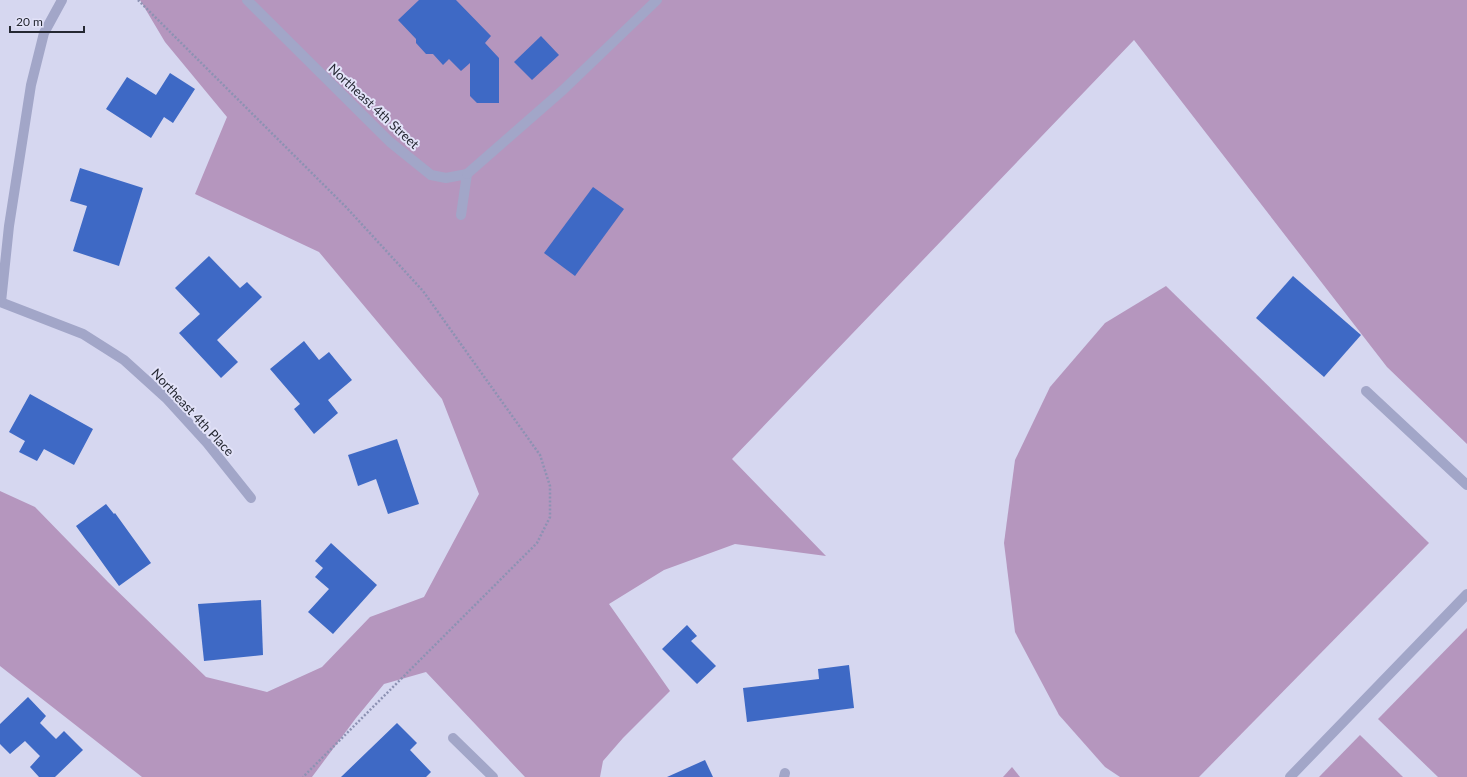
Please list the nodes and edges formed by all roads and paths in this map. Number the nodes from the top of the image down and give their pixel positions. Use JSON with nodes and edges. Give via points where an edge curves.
{"nodes":[{"id":1,"x":62,"y":0,"type":"edge"},
{"id":2,"x":138,"y":0,"type":"edge"},
{"id":3,"x":247,"y":0,"type":"edge"},
{"id":4,"x":657,"y":0,"type":"edge"},
{"id":5,"x":467,"y":174,"type":"junction"},
{"id":6,"x":461,"y":215,"type":"dead end"},
{"id":7,"x":1,"y":302,"type":"edge"},
{"id":8,"x":1366,"y":391,"type":"dead end"},
{"id":9,"x":1467,"y":485,"type":"edge"},
{"id":10,"x":251,"y":498,"type":"dead end"},
{"id":11,"x":1467,"y":594,"type":"edge"},
{"id":12,"x":453,"y":738,"type":"dead end"},
{"id":13,"x":303,"y":777,"type":"edge"},
{"id":14,"x":493,"y":777,"type":"edge"},
{"id":15,"x":1290,"y":777,"type":"edge"}],
"edges":[{"from":1,"to":7,"type":"street","via":[[44,33],[31,85],[9,226]]},
{"from":2,"to":13,"type":"path","via":[[346,207],[423,291],[540,455],[550,486],[550,517],[537,543]]},
{"from":3,"to":5,"type":"street","name":"Northeast 4th Street","via":[[396,147],[431,175],[446,178]]},
{"from":4,"to":5,"type":"street","via":[[562,90]]},
{"from":5,"to":6,"type":"street"},
{"from":7,"to":10,"type":"street","name":"Northeast 4th Place","via":[[83,334],[124,360],[166,398]]},
{"from":8,"to":9,"type":"street"},
{"from":11,"to":15,"type":"street"},
{"from":12,"to":14,"type":"street"}]}
